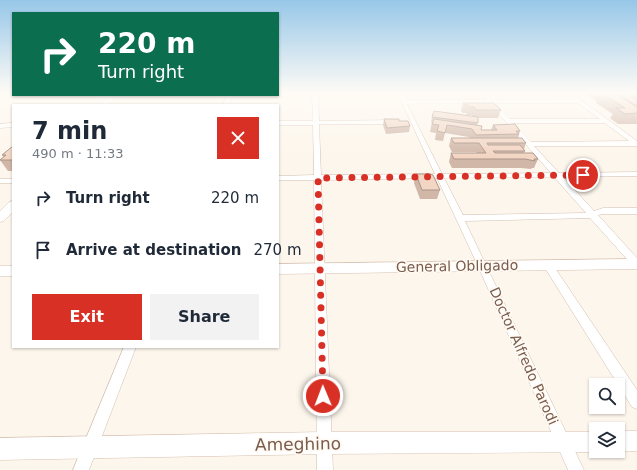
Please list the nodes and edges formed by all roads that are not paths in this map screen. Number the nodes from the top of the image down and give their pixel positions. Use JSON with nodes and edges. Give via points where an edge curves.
{"nodes":[{"id":1,"x":316,"y":114,"type":"edge"},
{"id":2,"x":410,"y":114,"type":"edge"},
{"id":3,"x":503,"y":114,"type":"edge"},
{"id":4,"x":598,"y":114,"type":"edge"},
{"id":5,"x":510,"y":121,"type":"junction"},
{"id":6,"x":608,"y":121,"type":"junction"},
{"id":7,"x":316,"y":122,"type":"junction"},
{"id":8,"x":399,"y":122,"type":"edge"},
{"id":9,"x":406,"y":122,"type":"edge"},
{"id":10,"x":414,"y":122,"type":"junction"},
{"id":11,"x":279,"y":123,"type":"edge"},
{"id":12,"x":0,"y":126,"type":"edge"},
{"id":13,"x":12,"y":126,"type":"edge"},
{"id":14,"x":637,"y":143,"type":"edge"},
{"id":15,"x":530,"y":144,"type":"junction"},
{"id":16,"x":637,"y":174,"type":"edge"},
{"id":17,"x":556,"y":175,"type":"junction"},
{"id":18,"x":440,"y":176,"type":"junction"},
{"id":19,"x":279,"y":178,"type":"edge"},
{"id":20,"x":318,"y":178,"type":"junction"},
{"id":21,"x":0,"y":181,"type":"edge"},
{"id":22,"x":12,"y":181,"type":"edge"},
{"id":23,"x":12,"y":198,"type":"edge"},
{"id":24,"x":12,"y":206,"type":"edge"},
{"id":25,"x":0,"y":210,"type":"edge"},
{"id":26,"x":637,"y":211,"type":"edge"},
{"id":27,"x":594,"y":214,"type":"junction"},
{"id":28,"x":0,"y":218,"type":"edge"},
{"id":29,"x":460,"y":218,"type":"junction"},
{"id":30,"x":637,"y":264,"type":"edge"},
{"id":31,"x":548,"y":265,"type":"junction"},
{"id":32,"x":483,"y":266,"type":"junction"},
{"id":33,"x":320,"y":268,"type":"junction"},
{"id":34,"x":279,"y":269,"type":"edge"},
{"id":35,"x":0,"y":271,"type":"edge"},
{"id":36,"x":12,"y":271,"type":"edge"},
{"id":37,"x":130,"y":348,"type":"edge"},
{"id":38,"x":637,"y":402,"type":"edge"},
{"id":39,"x":637,"y":440,"type":"edge"},
{"id":40,"x":625,"y":441,"type":"edge"},
{"id":41,"x":589,"y":442,"type":"edge"},
{"id":42,"x":324,"y":443,"type":"junction"},
{"id":43,"x":564,"y":443,"type":"junction"},
{"id":44,"x":91,"y":446,"type":"junction"},
{"id":45,"x":0,"y":449,"type":"edge"},
{"id":46,"x":81,"y":470,"type":"edge"},
{"id":47,"x":325,"y":470,"type":"edge"},
{"id":48,"x":576,"y":470,"type":"edge"}],
"edges":[{"from":1,"to":7,"type":"street"},
{"from":2,"to":10,"type":"street","name":"Doctor Alfredo Parodi"},
{"from":3,"to":5,"type":"street"},
{"from":4,"to":6,"type":"street"},
{"from":5,"to":6,"type":"street"},
{"from":5,"to":15,"type":"street"},
{"from":6,"to":14,"type":"street"},
{"from":7,"to":8,"type":"street"},
{"from":7,"to":11,"type":"street"},
{"from":7,"to":20,"type":"street"},
{"from":9,"to":10,"type":"street"},
{"from":10,"to":18,"type":"street","name":"Doctor Alfredo Parodi"},
{"from":12,"to":13,"type":"street"},
{"from":14,"to":15,"type":"street"},
{"from":15,"to":17,"type":"street"},
{"from":16,"to":17,"type":"street"},
{"from":17,"to":18,"type":"street"},
{"from":17,"to":27,"type":"street"},
{"from":18,"to":20,"type":"street"},
{"from":18,"to":29,"type":"street","name":"Doctor Alfredo Parodi"},
{"from":19,"to":20,"type":"street"},
{"from":20,"to":33,"type":"street"},
{"from":21,"to":22,"type":"street"},
{"from":23,"to":25,"type":"street"},
{"from":24,"to":28,"type":"street"},
{"from":26,"to":27,"type":"street","via":[[603,211]]},
{"from":27,"to":29,"type":"street"},
{"from":27,"to":30,"type":"street"},
{"from":29,"to":32,"type":"street","name":"Doctor Alfredo Parodi"},
{"from":30,"to":31,"type":"street","name":"General Obligado"},
{"from":31,"to":32,"type":"street","name":"General Obligado"},
{"from":31,"to":38,"type":"street"},
{"from":32,"to":33,"type":"street","name":"General Obligado"},
{"from":32,"to":43,"type":"street","name":"Doctor Alfredo Parodi"},
{"from":33,"to":34,"type":"street","name":"General Obligado"},
{"from":33,"to":42,"type":"street"},
{"from":35,"to":36,"type":"street"},
{"from":37,"to":44,"type":"street"},
{"from":39,"to":40,"type":"street"},
{"from":41,"to":43,"type":"street","name":"Ameghino"},
{"from":42,"to":43,"type":"street","name":"Ameghino"},
{"from":42,"to":44,"type":"street","name":"Ameghino"},
{"from":42,"to":47,"type":"street"},
{"from":43,"to":48,"type":"street","name":"Doctor Alfredo Parodi"},
{"from":44,"to":45,"type":"street","name":"Ameghino"},
{"from":44,"to":46,"type":"street"}]}
